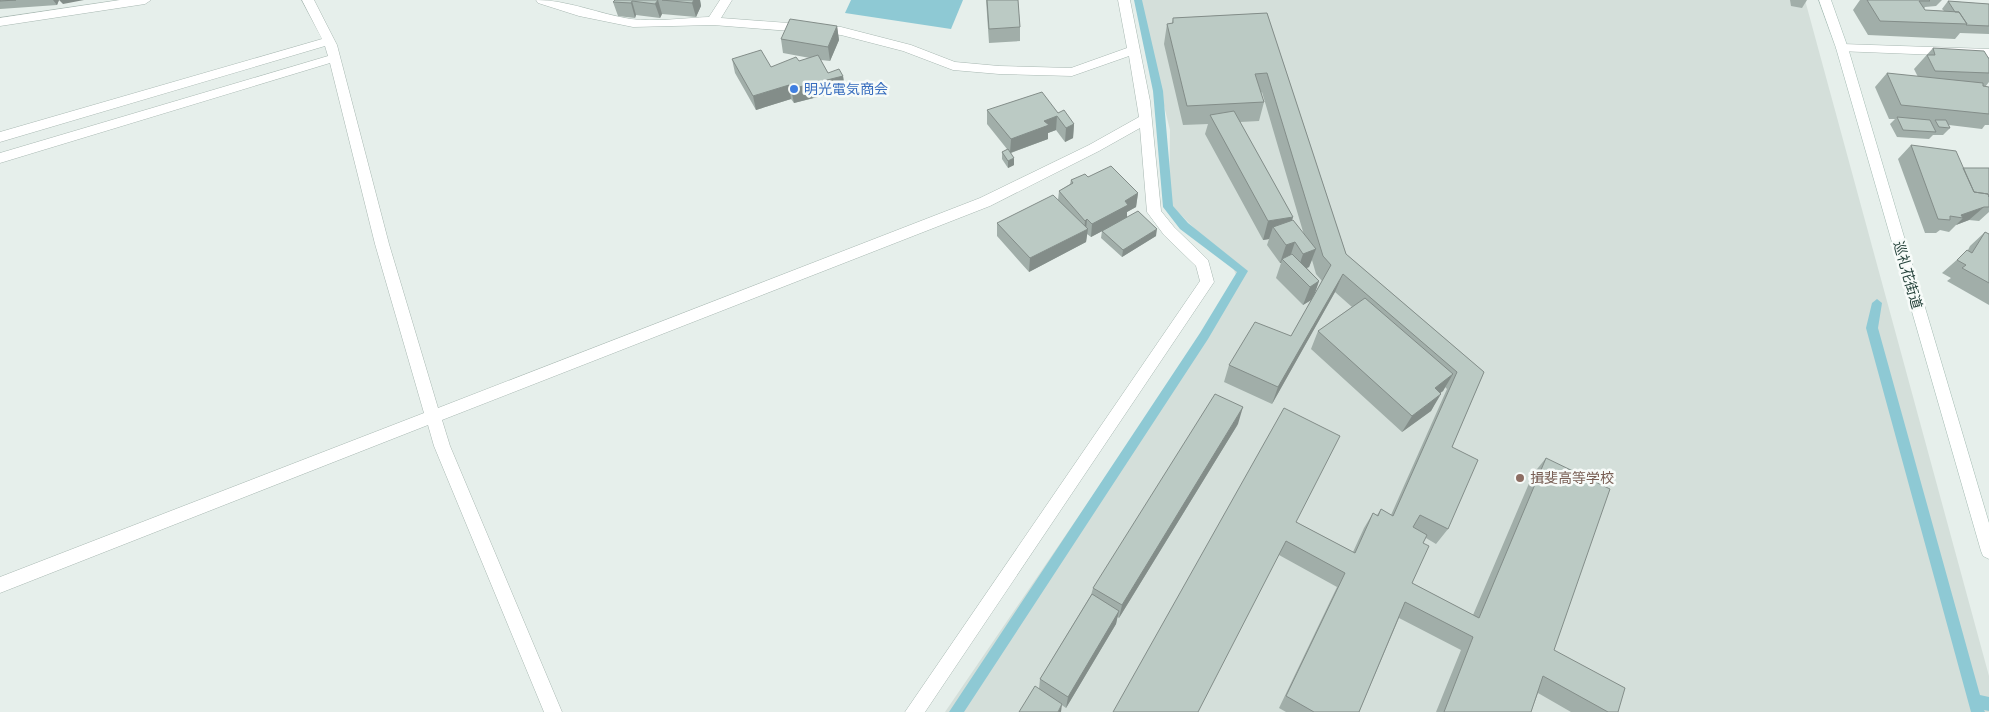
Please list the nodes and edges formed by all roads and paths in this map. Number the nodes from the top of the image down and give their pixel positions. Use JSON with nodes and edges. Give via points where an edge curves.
{"nodes":[{"id":1,"x":145,"y":0,"type":"edge"},
{"id":2,"x":308,"y":0,"type":"edge"},
{"id":3,"x":542,"y":0,"type":"edge"},
{"id":4,"x":726,"y":0,"type":"edge"},
{"id":5,"x":1124,"y":0,"type":"edge"},
{"id":6,"x":1825,"y":0,"type":"edge"},
{"id":7,"x":713,"y":21,"type":"junction"},
{"id":8,"x":0,"y":22,"type":"edge"},
{"id":9,"x":329,"y":41,"type":"junction"},
{"id":10,"x":1842,"y":48,"type":"junction"},
{"id":11,"x":1134,"y":50,"type":"junction"},
{"id":12,"x":1989,"y":53,"type":"edge"},
{"id":13,"x":334,"y":58,"type":"junction"},
{"id":14,"x":1144,"y":120,"type":"junction"},
{"id":15,"x":0,"y":137,"type":"edge"},
{"id":16,"x":0,"y":158,"type":"edge"},
{"id":17,"x":433,"y":417,"type":"junction"},
{"id":18,"x":1989,"y":551,"type":"edge"},
{"id":19,"x":0,"y":585,"type":"edge"},
{"id":20,"x":553,"y":712,"type":"edge"},
{"id":21,"x":914,"y":712,"type":"edge"}],
"edges":[{"from":1,"to":8,"type":"street"},
{"from":2,"to":9,"type":"street"},
{"from":3,"to":7,"type":"street","via":[[579,12],[633,23]]},
{"from":4,"to":7,"type":"street"},
{"from":5,"to":11,"type":"street"},
{"from":6,"to":10,"type":"street","name":"巡礼花街道"},
{"from":7,"to":11,"type":"street","via":[[841,31],[907,48],[953,66],[999,70],[1072,72]]},
{"from":9,"to":13,"type":"street"},
{"from":9,"to":15,"type":"street"},
{"from":10,"to":12,"type":"street"},
{"from":10,"to":18,"type":"street","name":"巡礼花街道"},
{"from":11,"to":14,"type":"street","via":[[1144,102]]},
{"from":13,"to":16,"type":"street"},
{"from":13,"to":17,"type":"street","via":[[382,244]]},
{"from":14,"to":17,"type":"street","via":[[986,202]]},
{"from":14,"to":21,"type":"street","via":[[1154,212],[1203,264],[1207,282]]},
{"from":17,"to":19,"type":"street"},
{"from":17,"to":20,"type":"street","via":[[442,446]]}]}
